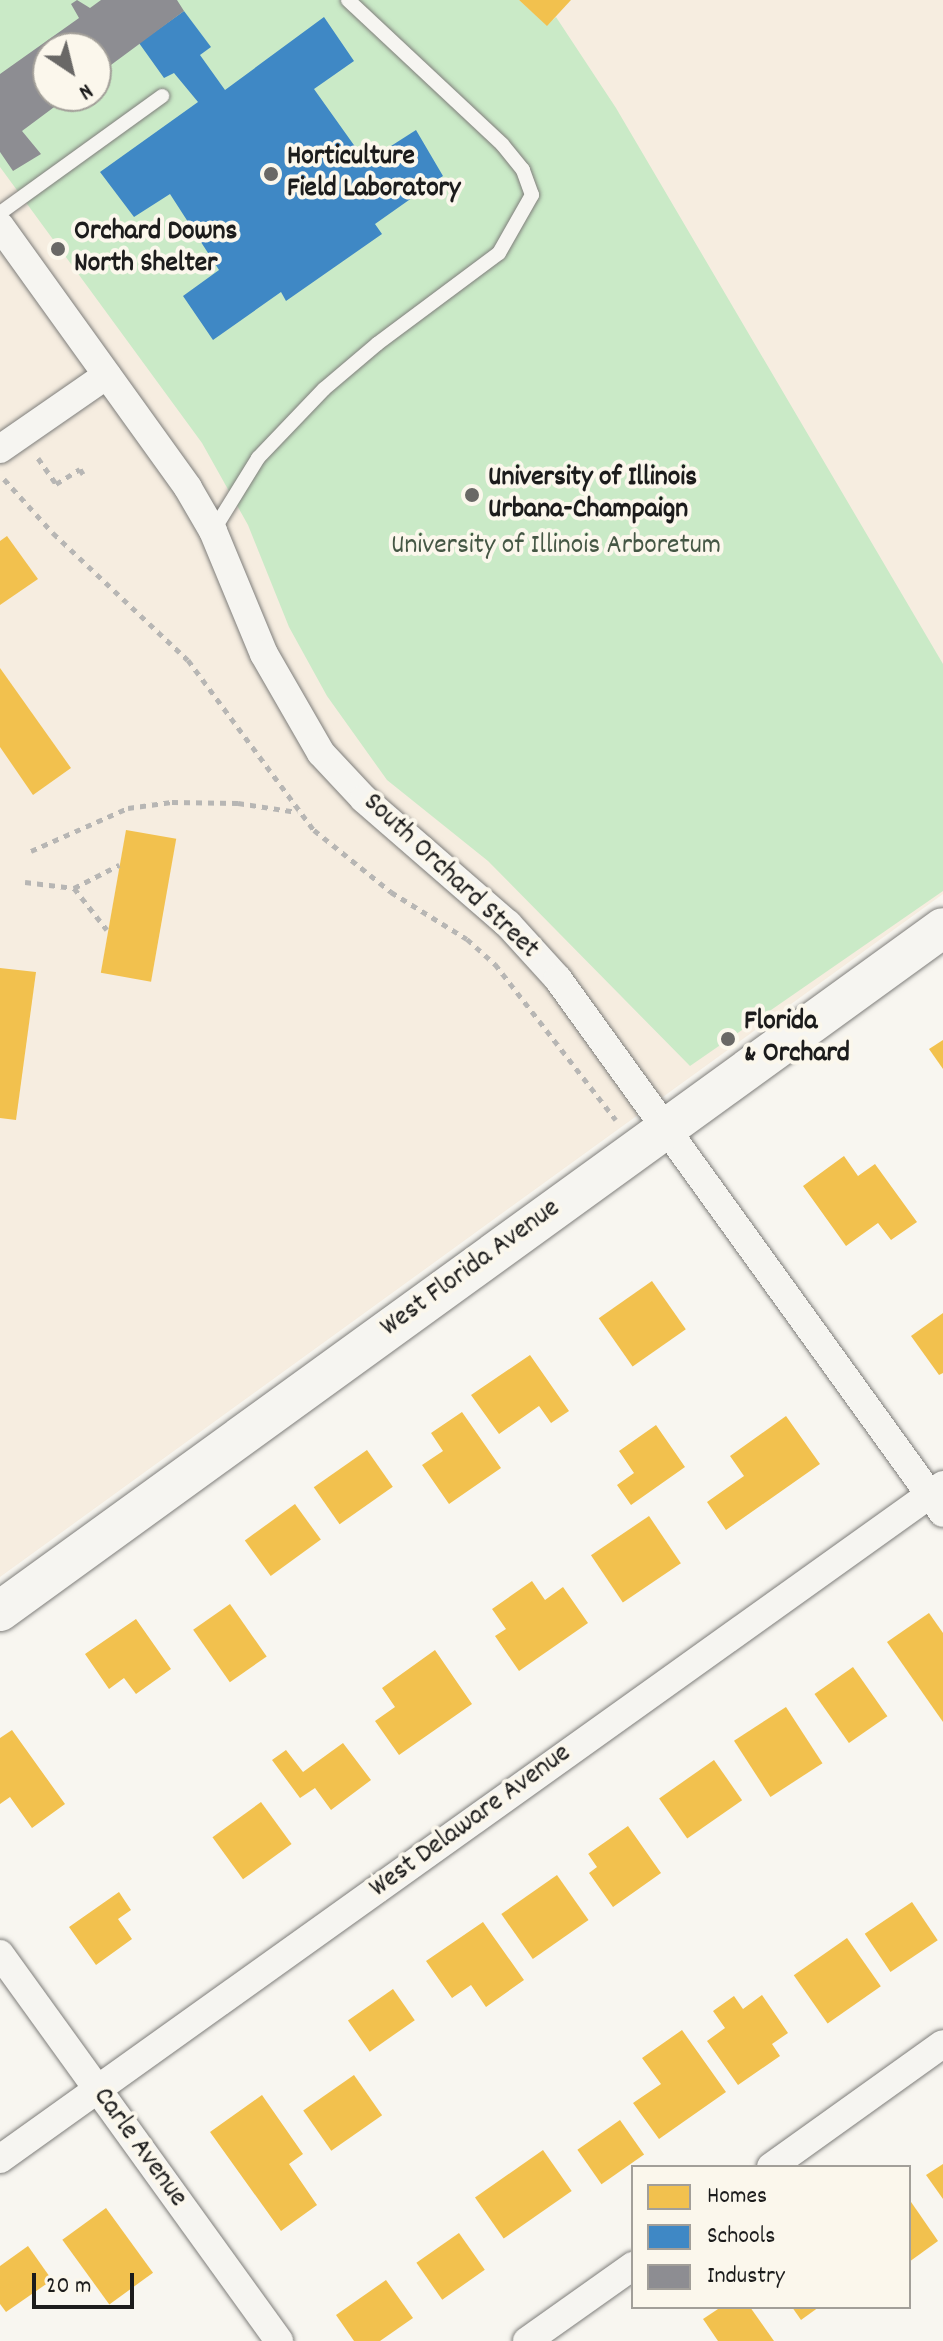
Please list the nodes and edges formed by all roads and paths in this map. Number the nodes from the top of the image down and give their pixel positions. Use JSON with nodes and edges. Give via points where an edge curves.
{"nodes":[{"id":1,"x":348,"y":0,"type":"edge"},
{"id":2,"x":162,"y":96,"type":"dead end"},
{"id":3,"x":0,"y":213,"type":"edge"},
{"id":4,"x":0,"y":226,"type":"edge"},
{"id":5,"x":107,"y":375,"type":"junction"},
{"id":6,"x":30,"y":448,"type":"dead end"},
{"id":7,"x":0,"y":449,"type":"edge"},
{"id":8,"x":83,"y":474,"type":"dead end"},
{"id":9,"x":0,"y":475,"type":"edge"},
{"id":10,"x":213,"y":531,"type":"junction"},
{"id":11,"x":298,"y":812,"type":"junction"},
{"id":12,"x":31,"y":851,"type":"dead end"},
{"id":13,"x":119,"y":865,"type":"dead end"},
{"id":14,"x":25,"y":882,"type":"dead end"},
{"id":15,"x":74,"y":888,"type":"junction"},
{"id":16,"x":943,"y":928,"type":"edge"},
{"id":17,"x":107,"y":930,"type":"dead end"},
{"id":18,"x":616,"y":1121,"type":"dead end"},
{"id":19,"x":666,"y":1127,"type":"junction"},
{"id":20,"x":938,"y":1497,"type":"edge"},
{"id":21,"x":0,"y":1611,"type":"edge"},
{"id":22,"x":0,"y":1954,"type":"edge"},
{"id":23,"x":943,"y":2044,"type":"edge"},
{"id":24,"x":96,"y":2090,"type":"junction"},
{"id":25,"x":0,"y":2159,"type":"edge"},
{"id":26,"x":774,"y":2165,"type":"edge"},
{"id":27,"x":631,"y":2267,"type":"edge"},
{"id":28,"x":279,"y":2341,"type":"edge"},
{"id":29,"x":527,"y":2341,"type":"edge"}],
"edges":[{"from":1,"to":10,"type":"lane","via":[[502,144],[523,170],[532,195],[499,253],[367,353],[258,458]]},
{"from":2,"to":3,"type":"lane"},
{"from":4,"to":5,"type":"street","name":"South Orchard Street"},
{"from":5,"to":7,"type":"street"},
{"from":5,"to":10,"type":"street","name":"South Orchard Street"},
{"from":6,"to":8,"type":"path","via":[[56,484],[80,469]]},
{"from":9,"to":11,"type":"path","via":[[53,533],[188,660]]},
{"from":10,"to":19,"type":"street","name":"South Orchard Street","via":[[264,654],[321,753],[364,799],[508,924],[558,979]]},
{"from":11,"to":12,"type":"path","via":[[238,803],[143,806]]},
{"from":11,"to":18,"type":"path","via":[[391,892],[467,939],[495,964]]},
{"from":13,"to":15,"type":"path"},
{"from":14,"to":15,"type":"path"},
{"from":15,"to":17,"type":"path"},
{"from":16,"to":19,"type":"main road","name":"West Florida Avenue"},
{"from":19,"to":20,"type":"street","name":"South Orchard Street"},
{"from":19,"to":21,"type":"main road","name":"West Florida Avenue"},
{"from":20,"to":24,"type":"street","name":"West Delaware Avenue"},
{"from":22,"to":24,"type":"street","name":"Carle Avenue"},
{"from":23,"to":26,"type":"street"},
{"from":24,"to":25,"type":"street","name":"West Delaware Avenue"},
{"from":24,"to":28,"type":"street","name":"Carle Avenue"},
{"from":27,"to":29,"type":"street"}]}
